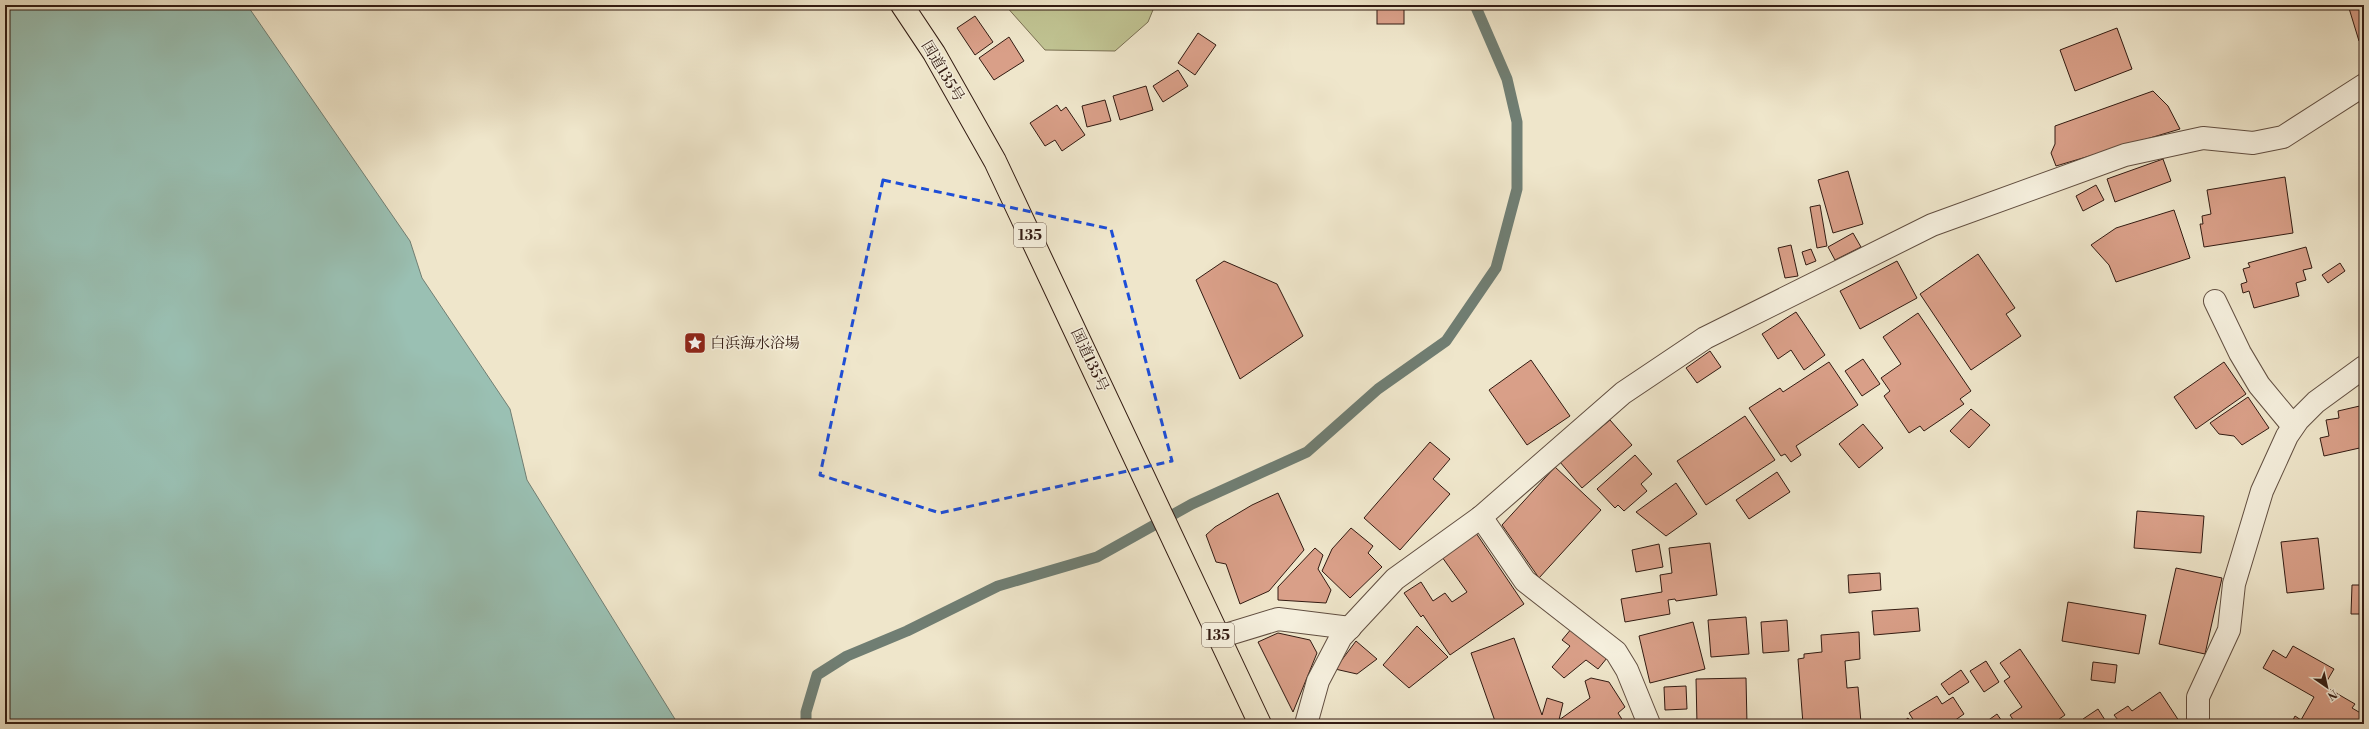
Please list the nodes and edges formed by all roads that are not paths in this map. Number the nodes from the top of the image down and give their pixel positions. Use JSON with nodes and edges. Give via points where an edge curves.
{"nodes":[{"id":1,"x":902,"y":5,"type":"edge"},
{"id":2,"x":2364,"y":84,"type":"edge"},
{"id":3,"x":2215,"y":300,"type":"dead end"},
{"id":4,"x":2364,"y":367,"type":"edge"},
{"id":5,"x":2293,"y":426,"type":"junction"},
{"id":6,"x":1481,"y":517,"type":"junction"},
{"id":7,"x":1350,"y":628,"type":"junction"},
{"id":8,"x":1219,"y":637,"type":"junction"},
{"id":9,"x":1260,"y":724,"type":"edge"},
{"id":10,"x":1306,"y":724,"type":"edge"},
{"id":11,"x":1649,"y":724,"type":"edge"},
{"id":12,"x":2198,"y":724,"type":"edge"}],
"edges":[{"from":1,"to":8,"type":"highway","name":"国道135号","number":"135","via":[[934,53],[995,161]]},
{"from":2,"to":6,"type":"street","via":[[2283,137],[2253,143],[2203,138],[2125,155],[1932,225],[1705,338],[1623,393]]},
{"from":3,"to":5,"type":"street","via":[[2240,353],[2259,385]]},
{"from":4,"to":5,"type":"street","via":[[2316,402]]},
{"from":5,"to":12,"type":"street","via":[[2262,491],[2234,584],[2229,630],[2198,697]]},
{"from":6,"to":7,"type":"street","via":[[1395,579]]},
{"from":6,"to":11,"type":"street","via":[[1526,581],[1616,652],[1627,670]]},
{"from":7,"to":8,"type":"street","via":[[1278,619]]},
{"from":7,"to":10,"type":"street","via":[[1341,637],[1318,680]]},
{"from":8,"to":9,"type":"highway","name":"国道135号","number":"135"}]}
